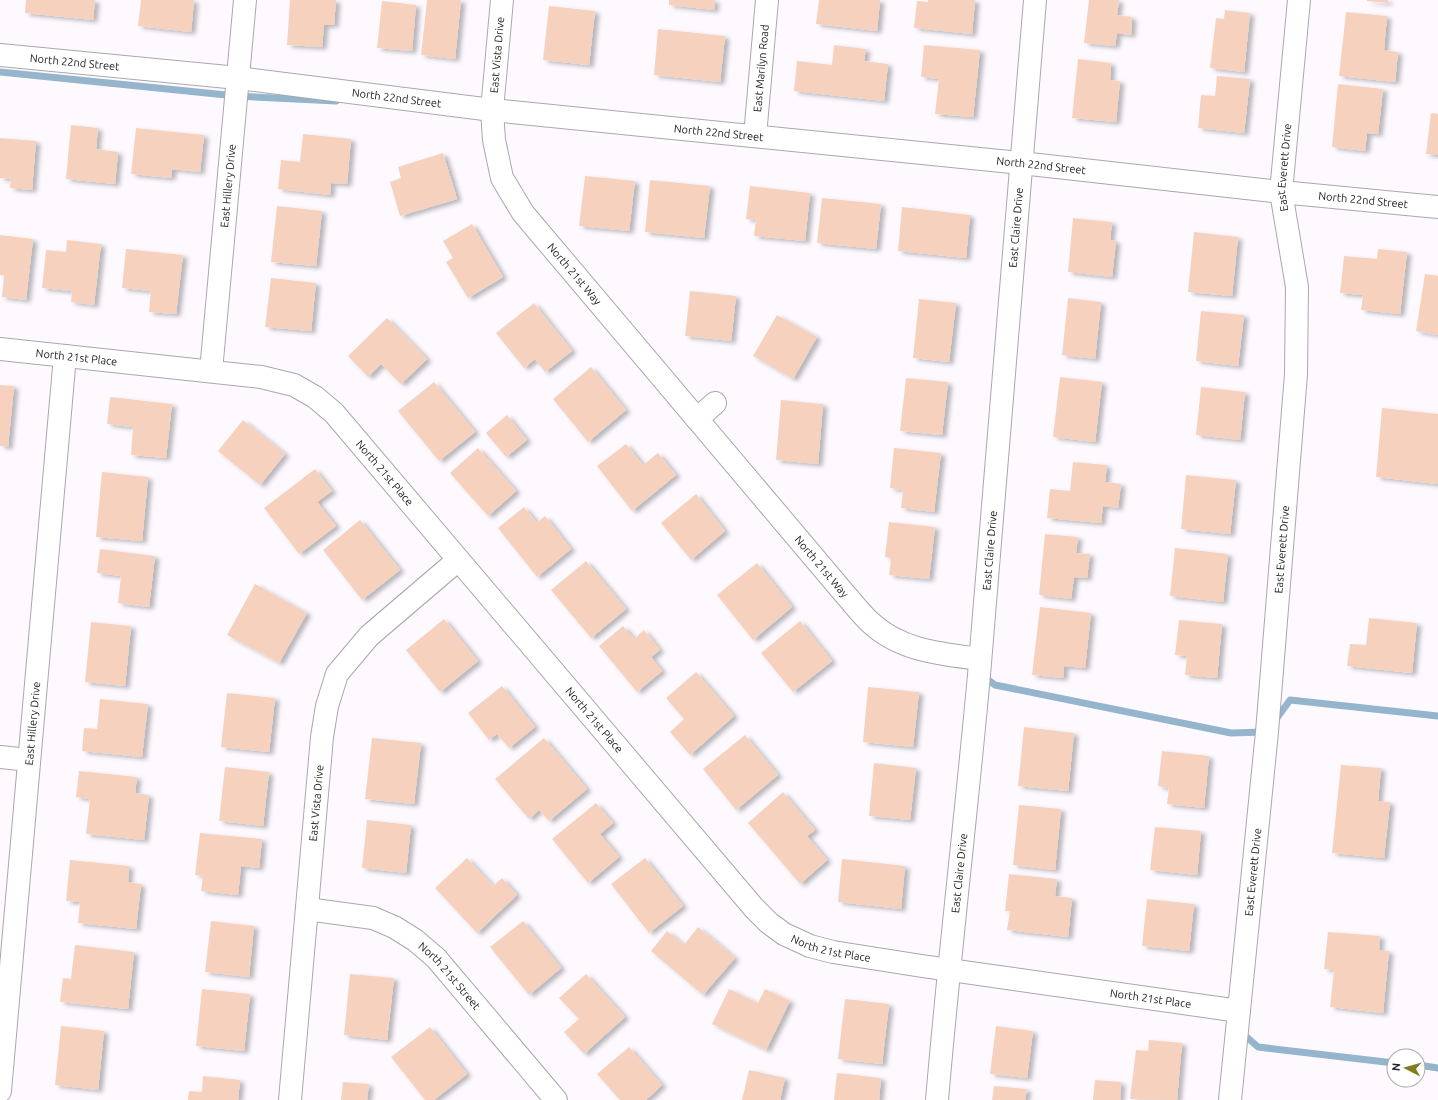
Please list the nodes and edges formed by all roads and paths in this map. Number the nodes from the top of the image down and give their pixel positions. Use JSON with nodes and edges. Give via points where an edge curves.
{"nodes":[{"id":1,"x":245,"y":0,"type":"edge"},
{"id":2,"x":502,"y":0,"type":"edge"},
{"id":3,"x":767,"y":0,"type":"edge"},
{"id":4,"x":1034,"y":0,"type":"edge"},
{"id":5,"x":1299,"y":0,"type":"edge"},
{"id":6,"x":0,"y":55,"type":"edge"},
{"id":7,"x":238,"y":78,"type":"junction"},
{"id":8,"x":492,"y":110,"type":"junction"},
{"id":9,"x":755,"y":136,"type":"junction"},
{"id":10,"x":1021,"y":163,"type":"junction"},
{"id":11,"x":1281,"y":192,"type":"junction"},
{"id":12,"x":1438,"y":207,"type":"edge"},
{"id":13,"x":0,"y":349,"type":"edge"},
{"id":14,"x":65,"y":356,"type":"junction"},
{"id":15,"x":211,"y":371,"type":"junction"},
{"id":16,"x":715,"y":403,"type":"dead end"},
{"id":17,"x":697,"y":419,"type":"junction"},
{"id":18,"x":458,"y":560,"type":"junction"},
{"id":19,"x":980,"y":659,"type":"junction"},
{"id":20,"x":0,"y":757,"type":"edge"},
{"id":21,"x":29,"y":760,"type":"junction"},
{"id":22,"x":307,"y":908,"type":"junction"},
{"id":23,"x":950,"y":970,"type":"junction"},
{"id":24,"x":1239,"y":1011,"type":"junction"},
{"id":25,"x":0,"y":1091,"type":"edge"},
{"id":26,"x":290,"y":1100,"type":"edge"},
{"id":27,"x":556,"y":1100,"type":"edge"},
{"id":28,"x":937,"y":1100,"type":"edge"},
{"id":29,"x":1230,"y":1100,"type":"edge"}],
"edges":[{"from":1,"to":7,"type":"street","name":"East Hillery Drive"},
{"from":2,"to":8,"type":"street","name":"East Vista Drive"},
{"from":3,"to":9,"type":"street","name":"East Marilyn Road"},
{"from":4,"to":10,"type":"street","name":"East Claire Drive"},
{"from":5,"to":11,"type":"street","name":"East Everett Drive"},
{"from":6,"to":7,"type":"street","name":"North 22nd Street"},
{"from":7,"to":8,"type":"street","name":"North 22nd Street"},
{"from":7,"to":15,"type":"street","name":"East Hillery Drive"},
{"from":8,"to":9,"type":"street","name":"North 22nd Street"},
{"from":8,"to":17,"type":"street","name":"North 21st Way","via":[[494,140],[502,178],[523,213]]},
{"from":9,"to":10,"type":"street","name":"North 22nd Street"},
{"from":10,"to":11,"type":"street","name":"North 22nd Street"},
{"from":10,"to":19,"type":"street","name":"East Claire Drive"},
{"from":11,"to":12,"type":"street","name":"North 22nd Street"},
{"from":11,"to":24,"type":"street","name":"East Everett Drive","via":[[1297,287],[1296,374],[1268,732]]},
{"from":13,"to":14,"type":"street","name":"North 21st Place"},
{"from":14,"to":15,"type":"street","name":"North 21st Place"},
{"from":14,"to":21,"type":"street","name":"East Hillery Drive"},
{"from":15,"to":18,"type":"street","name":"North 21st Place","via":[[261,377],[294,385],[315,397],[334,413]]},
{"from":16,"to":17,"type":"street"},
{"from":17,"to":19,"type":"street","name":"North 21st Way","via":[[871,624],[897,642],[926,651]]},
{"from":18,"to":22,"type":"street","name":"East Vista Drive","via":[[369,636],[337,674],[327,706],[322,737]]},
{"from":18,"to":23,"type":"street","name":"North 21st Place","via":[[769,923],[784,934],[810,946],[833,952]]},
{"from":19,"to":23,"type":"street","name":"East Claire Drive"},
{"from":20,"to":21,"type":"street"},
{"from":21,"to":25,"type":"street","name":"East Hillery Drive"},
{"from":22,"to":26,"type":"street","name":"East Vista Drive"},
{"from":22,"to":27,"type":"street","name":"North 21st Street","via":[[373,918],[415,940],[436,958]]},
{"from":23,"to":24,"type":"street","name":"North 21st Place"},
{"from":23,"to":28,"type":"street","name":"East Claire Drive"},
{"from":24,"to":29,"type":"street","name":"East Everett Drive"}]}
